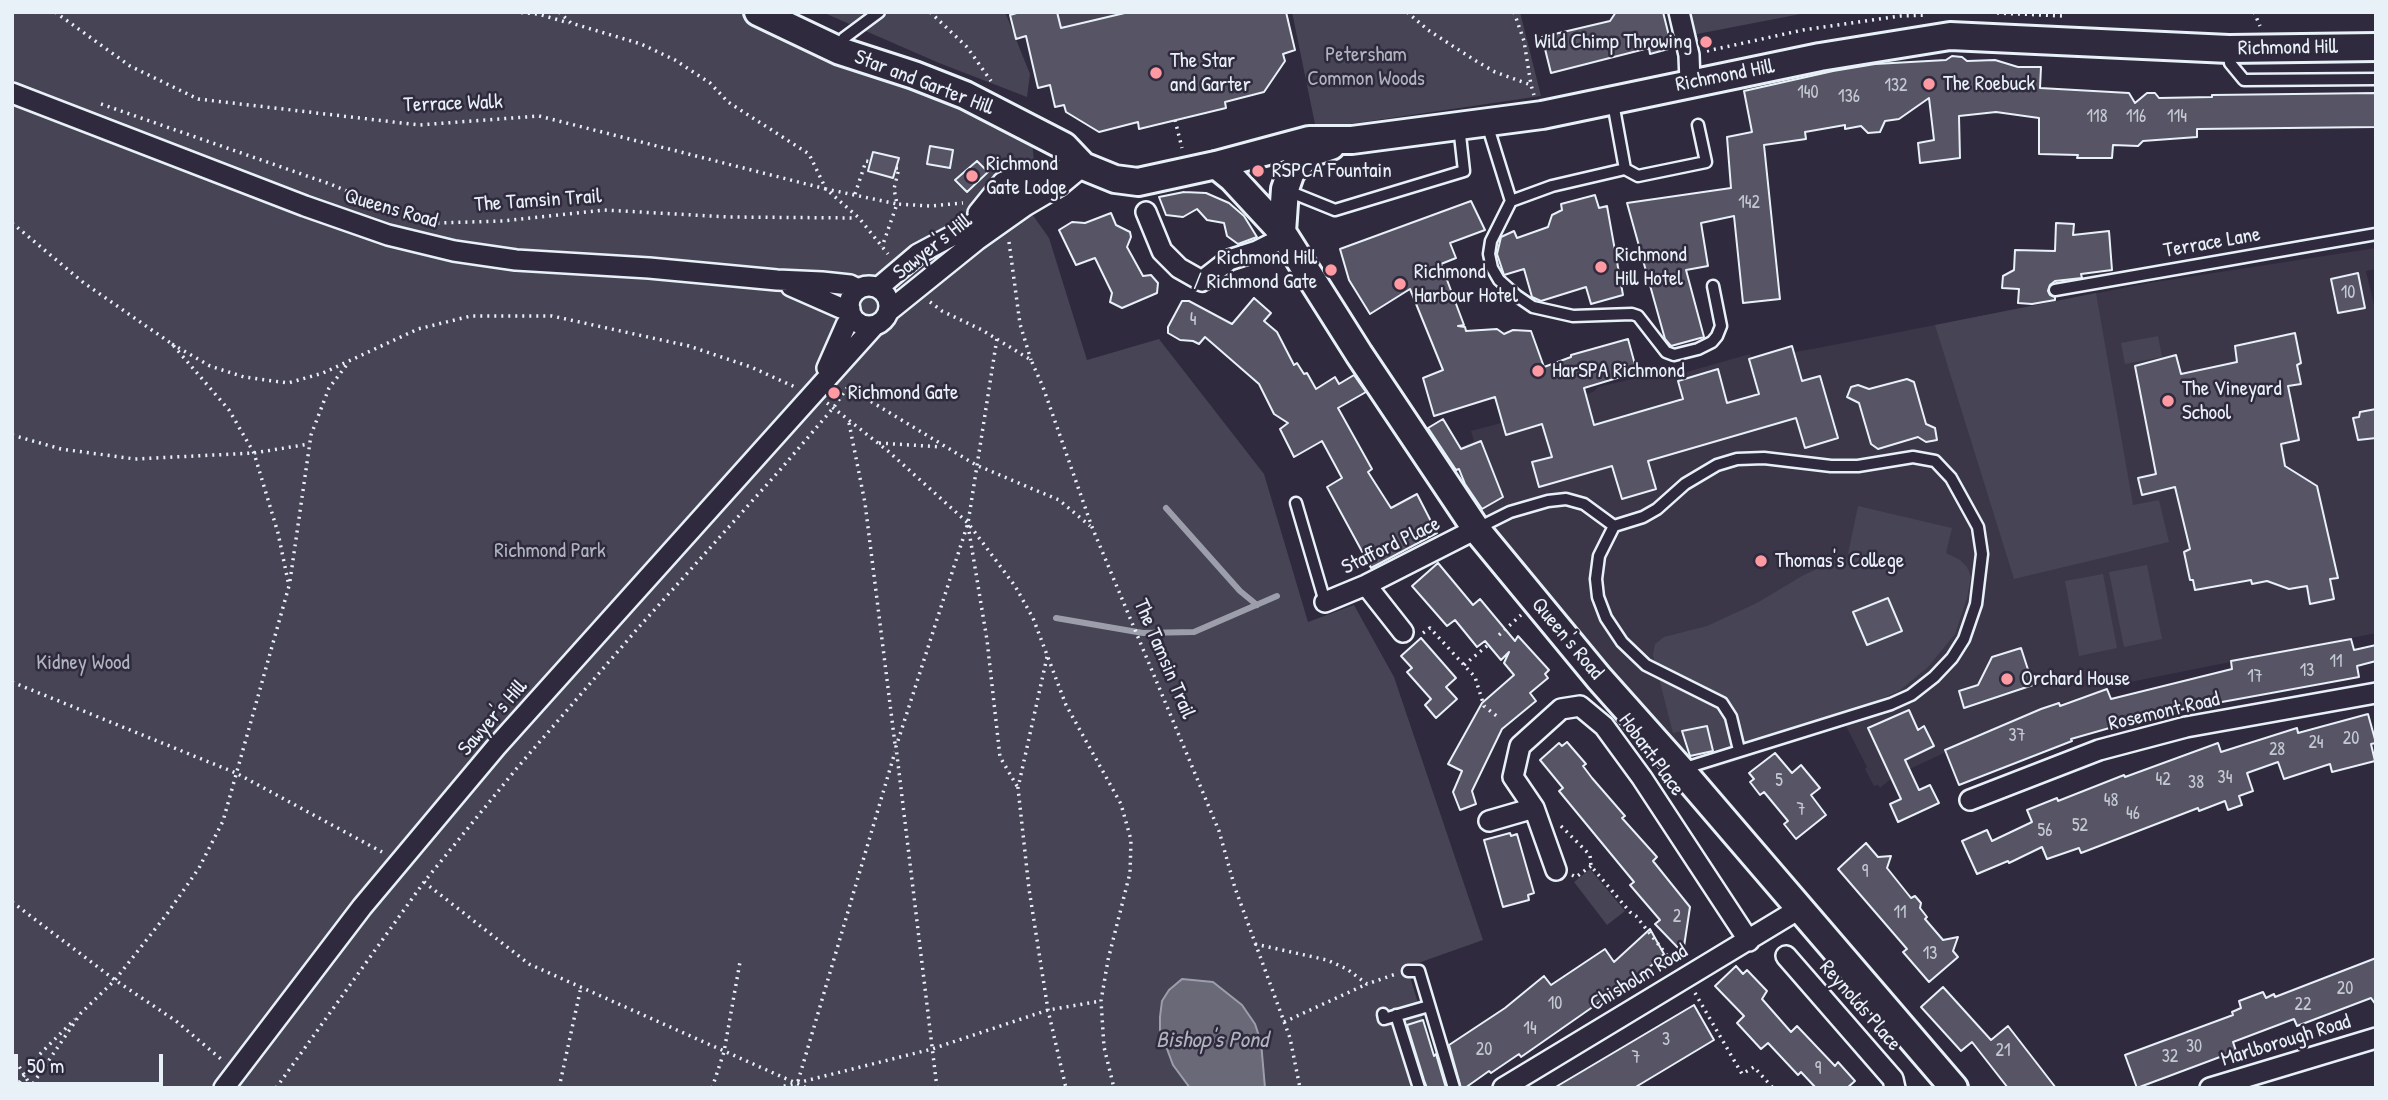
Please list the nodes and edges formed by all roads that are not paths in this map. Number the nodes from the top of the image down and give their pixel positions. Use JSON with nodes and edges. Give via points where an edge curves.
{"nodes":[{"id":1,"x":758,"y":12,"type":"edge"},
{"id":2,"x":879,"y":12,"type":"edge"},
{"id":3,"x":1679,"y":12,"type":"edge"},
{"id":4,"x":2376,"y":47,"type":"edge"},
{"id":5,"x":2229,"y":49,"type":"junction"},
{"id":6,"x":840,"y":51,"type":"junction"},
{"id":7,"x":2376,"y":79,"type":"edge"},
{"id":8,"x":1690,"y":82,"type":"junction"},
{"id":9,"x":12,"y":93,"type":"edge"},
{"id":10,"x":1613,"y":99,"type":"junction"},
{"id":11,"x":1486,"y":122,"type":"junction"},
{"id":12,"x":1698,"y":125,"type":"dead end"},
{"id":13,"x":1459,"y":126,"type":"junction"},
{"id":14,"x":1352,"y":140,"type":"junction"},
{"id":15,"x":1216,"y":164,"type":"junction"},
{"id":16,"x":1083,"y":166,"type":"junction"},
{"id":17,"x":1625,"y":169,"type":"junction"},
{"id":18,"x":1285,"y":190,"type":"junction"},
{"id":19,"x":1511,"y":201,"type":"junction"},
{"id":20,"x":1146,"y":212,"type":"dead end"},
{"id":21,"x":1284,"y":234,"type":"junction"},
{"id":22,"x":2376,"y":234,"type":"edge"},
{"id":23,"x":777,"y":280,"type":"junction"},
{"id":24,"x":1713,"y":286,"type":"dead end"},
{"id":25,"x":868,"y":288,"type":"junction"},
{"id":26,"x":2055,"y":290,"type":"dead end"},
{"id":27,"x":889,"y":311,"type":"junction"},
{"id":28,"x":851,"y":312,"type":"junction"},
{"id":29,"x":874,"y":326,"type":"junction"},
{"id":30,"x":814,"y":394,"type":"junction"},
{"id":31,"x":1296,"y":503,"type":"dead end"},
{"id":32,"x":1614,"y":526,"type":"junction"},
{"id":33,"x":1476,"y":529,"type":"junction"},
{"id":34,"x":1367,"y":585,"type":"junction"},
{"id":35,"x":1325,"y":602,"type":"joint"},
{"id":36,"x":1403,"y":632,"type":"road end"},
{"id":37,"x":2376,"y":693,"type":"edge"},
{"id":38,"x":1740,"y":750,"type":"junction"},
{"id":39,"x":1681,"y":770,"type":"junction"},
{"id":40,"x":1970,"y":800,"type":"dead end"},
{"id":41,"x":1537,"y":814,"type":"junction"},
{"id":42,"x":1489,"y":821,"type":"dead end"},
{"id":43,"x":1556,"y":870,"type":"dead end"},
{"id":44,"x":1799,"y":909,"type":"junction"},
{"id":45,"x":1749,"y":941,"type":"junction"},
{"id":46,"x":1786,"y":956,"type":"dead end"},
{"id":47,"x":1408,"y":971,"type":"road end"},
{"id":48,"x":1429,"y":1006,"type":"junction"},
{"id":49,"x":1383,"y":1014,"type":"dead end"},
{"id":50,"x":1396,"y":1015,"type":"junction"},
{"id":51,"x":2376,"y":1038,"type":"edge"},
{"id":52,"x":224,"y":1088,"type":"edge"},
{"id":53,"x":1419,"y":1088,"type":"edge"},
{"id":54,"x":1454,"y":1088,"type":"edge"},
{"id":55,"x":1503,"y":1088,"type":"edge"},
{"id":56,"x":1895,"y":1088,"type":"edge"},
{"id":57,"x":1954,"y":1088,"type":"edge"},
{"id":58,"x":2210,"y":1088,"type":"edge"}],
"edges":[{"from":1,"to":6,"type":"main road","name":"Star and Garter Hill"},
{"from":2,"to":6,"type":"lane","via":[[844,38]]},
{"from":3,"to":8,"type":"street"},
{"from":4,"to":5,"type":"main road","name":"Richmond Hill"},
{"from":5,"to":7,"type":"lane","via":[[2230,64],[2244,80]]},
{"from":5,"to":8,"type":"main road","name":"Richmond Hill","via":[[1950,36]]},
{"from":6,"to":16,"type":"main road","name":"Star and Garter Hill","via":[[965,95],[1064,146]]},
{"from":8,"to":10,"type":"main road","name":"Richmond Hill"},
{"from":9,"to":23,"type":"street","name":"Queens Road","via":[[388,235],[516,260]]},
{"from":10,"to":11,"type":"main road","name":"Richmond Hill"},
{"from":10,"to":17,"type":"lane"},
{"from":11,"to":13,"type":"main road","name":"Richmond Hill"},
{"from":11,"to":19,"type":"lane"},
{"from":12,"to":17,"type":"lane","via":[[1706,162],[1639,176]]},
{"from":13,"to":14,"type":"main road","name":"Richmond Hill"},
{"from":13,"to":18,"type":"lane","via":[[1464,171],[1335,210]]},
{"from":14,"to":15,"type":"main road","name":"Richmond Hill","via":[[1309,140]]},
{"from":14,"to":18,"type":"main road","via":[[1310,153],[1291,172]]},
{"from":15,"to":16,"type":"main road","name":"Richmond Hill","via":[[1138,182],[1115,179]]},
{"from":15,"to":21,"type":"main road","name":"Queen's Road"},
{"from":16,"to":25,"type":"street","name":"Sawyer's Hill","via":[[1003,182],[967,228]]},
{"from":16,"to":27,"type":"street","name":"Sawyer's Hill","via":[[977,240]]},
{"from":17,"to":19,"type":"lane"},
{"from":18,"to":21,"type":"main road"},
{"from":19,"to":24,"type":"lane","via":[[1489,254],[1492,268],[1509,290],[1533,307],[1573,316],[1638,316],[1674,355],[1698,349],[1717,336],[1721,326]]},
{"from":20,"to":21,"type":"street","via":[[1162,251],[1202,281],[1229,260],[1257,251]]},
{"from":21,"to":33,"type":"main road","name":"Queen's Road"},
{"from":22,"to":26,"type":"lane","name":"Terrace Lane"},
{"from":23,"to":25,"type":"street","name":"Queens Road"},
{"from":23,"to":28,"type":"street","name":"Queens Road"},
{"from":25,"to":27,"type":"street","via":[[887,297]]},
{"from":25,"to":28,"type":"street","via":[[851,298]]},
{"from":27,"to":29,"type":"street"},
{"from":28,"to":29,"type":"street","via":[[860,324]]},
{"from":28,"to":30,"type":"street","name":"Sawyer's Hill"},
{"from":29,"to":30,"type":"street","name":"Sawyer's Hill"},
{"from":30,"to":52,"type":"street","name":"Sawyer's Hill","via":[[496,747],[362,907]]},
{"from":31,"to":35,"type":"lane"},
{"from":32,"to":33,"type":"lane","via":[[1584,504],[1566,499],[1510,512]]},
{"from":32,"to":38,"type":"lane","via":[[1599,556],[1597,579],[1606,618],[1646,665],[1722,703]]},
{"from":32,"to":38,"type":"lane","via":[[1643,517],[1685,484],[1737,459],[1858,466],[1925,458],[1942,468],[1962,498],[1978,527],[1981,574],[1970,623],[1952,658],[1934,677],[1891,704]]},
{"from":33,"to":34,"type":"street","name":"Stafford Place"},
{"from":33,"to":39,"type":"main road","name":"Queen's Road"},
{"from":34,"to":35,"type":"street","name":"Stafford Place"},
{"from":34,"to":36,"type":"street"},
{"from":37,"to":40,"type":"street","name":"Rosemont Road","via":[[2186,727],[2099,750]]},
{"from":38,"to":39,"type":"lane"},
{"from":39,"to":44,"type":"main road","name":"Queen's Road"},
{"from":41,"to":42,"type":"street"},
{"from":41,"to":43,"type":"street","name":"Hobart Place"},
{"from":41,"to":45,"type":"street","name":"Hobart Place","via":[[1513,777],[1520,746],[1561,709],[1580,706],[1604,726],[1642,778]]},
{"from":44,"to":45,"type":"street","name":"Chisholm Road"},
{"from":44,"to":57,"type":"main road","name":"Queen's Road"},
{"from":45,"to":55,"type":"street","name":"Chisholm Road"},
{"from":46,"to":56,"type":"street","name":"Reynolds Place","via":[[1893,1079]]},
{"from":47,"to":48,"type":"lane","via":[[1419,971]]},
{"from":48,"to":50,"type":"lane"},
{"from":48,"to":54,"type":"lane"},
{"from":49,"to":50,"type":"lane","via":[[1384,1019]]},
{"from":50,"to":53,"type":"lane"},
{"from":51,"to":58,"type":"street","name":"Marlborough Road"}]}
